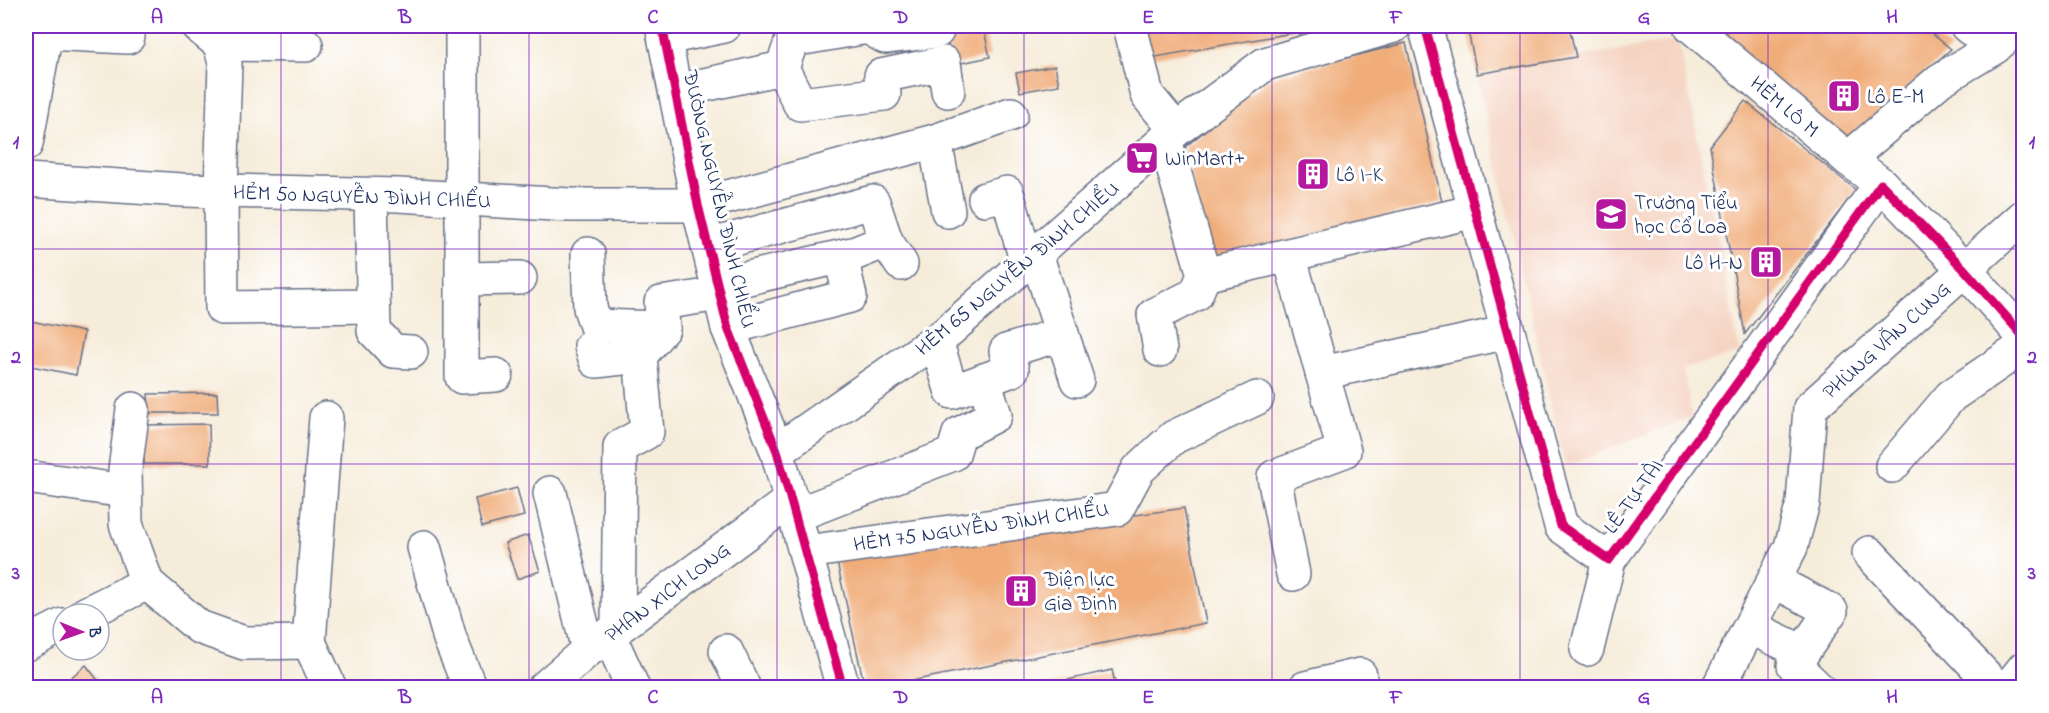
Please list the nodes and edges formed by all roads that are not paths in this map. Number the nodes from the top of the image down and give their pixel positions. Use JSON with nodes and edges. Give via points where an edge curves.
{"nodes":[{"id":1,"x":462,"y":26,"type":"edge"},
{"id":2,"x":724,"y":26,"type":"edge"},
{"id":3,"x":1130,"y":26,"type":"edge"},
{"id":4,"x":1394,"y":26,"type":"edge"},
{"id":5,"x":1425,"y":26,"type":"edge"},
{"id":6,"x":1691,"y":26,"type":"edge"},
{"id":7,"x":1967,"y":26,"type":"edge"},
{"id":8,"x":2018,"y":26,"type":"edge"},
{"id":9,"x":938,"y":28,"type":"edge"},
{"id":10,"x":46,"y":29,"type":"edge"},
{"id":11,"x":664,"y":32,"type":"edge"},
{"id":12,"x":209,"y":35,"type":"edge"},
{"id":13,"x":128,"y":37,"type":"dead end"},
{"id":14,"x":788,"y":44,"type":"edge"},
{"id":15,"x":306,"y":45,"type":"dead end"},
{"id":16,"x":1995,"y":47,"type":"junction"},
{"id":17,"x":676,"y":91,"type":"junction"},
{"id":18,"x":1011,"y":114,"type":"dead end"},
{"id":19,"x":1171,"y":135,"type":"junction"},
{"id":20,"x":935,"y":141,"type":"junction"},
{"id":21,"x":26,"y":144,"type":"edge"},
{"id":22,"x":1848,"y":159,"type":"junction"},
{"id":23,"x":26,"y":180,"type":"edge"},
{"id":24,"x":1881,"y":184,"type":"junction"},
{"id":25,"x":222,"y":191,"type":"junction"},
{"id":26,"x":371,"y":195,"type":"junction"},
{"id":27,"x":461,"y":199,"type":"junction"},
{"id":28,"x":985,"y":199,"type":"dead end"},
{"id":29,"x":698,"y":205,"type":"junction"},
{"id":30,"x":948,"y":211,"type":"dead end"},
{"id":31,"x":1475,"y":211,"type":"junction"},
{"id":32,"x":2024,"y":216,"type":"edge"},
{"id":33,"x":708,"y":246,"type":"junction"},
{"id":34,"x":588,"y":254,"type":"dead end"},
{"id":35,"x":1289,"y":255,"type":"junction"},
{"id":36,"x":841,"y":257,"type":"junction"},
{"id":37,"x":1031,"y":258,"type":"junction"},
{"id":38,"x":1964,"y":269,"type":"junction"},
{"id":39,"x":1204,"y":275,"type":"junction"},
{"id":40,"x":520,"y":278,"type":"dead end"},
{"id":41,"x":462,"y":279,"type":"junction"},
{"id":42,"x":719,"y":289,"type":"junction"},
{"id":43,"x":373,"y":306,"type":"junction"},
{"id":44,"x":663,"y":328,"type":"junction"},
{"id":45,"x":728,"y":328,"type":"junction"},
{"id":46,"x":1508,"y":332,"type":"junction"},
{"id":47,"x":1062,"y":334,"type":"junction"},
{"id":48,"x":2024,"y":337,"type":"edge"},
{"id":49,"x":936,"y":341,"type":"junction"},
{"id":50,"x":591,"y":346,"type":"dead end"},
{"id":51,"x":2024,"y":346,"type":"edge"},
{"id":52,"x":1160,"y":350,"type":"dead end"},
{"id":53,"x":411,"y":352,"type":"dead end"},
{"id":54,"x":640,"y":356,"type":"junction"},
{"id":55,"x":1322,"y":374,"type":"junction"},
{"id":56,"x":496,"y":375,"type":"dead end"},
{"id":57,"x":984,"y":380,"type":"junction"},
{"id":58,"x":1077,"y":380,"type":"dead end"},
{"id":59,"x":1257,"y":398,"type":"dead end"},
{"id":60,"x":133,"y":409,"type":"dead end"},
{"id":61,"x":326,"y":418,"type":"dead end"},
{"id":62,"x":777,"y":451,"type":"junction"},
{"id":63,"x":1892,"y":466,"type":"dead end"},
{"id":64,"x":26,"y":477,"type":"edge"},
{"id":65,"x":125,"y":491,"type":"junction"},
{"id":66,"x":550,"y":493,"type":"dead end"},
{"id":67,"x":794,"y":507,"type":"junction"},
{"id":68,"x":423,"y":547,"type":"dead end"},
{"id":69,"x":806,"y":552,"type":"junction"},
{"id":70,"x":1869,"y":553,"type":"dead end"},
{"id":71,"x":1609,"y":560,"type":"junction"},
{"id":72,"x":1293,"y":574,"type":"dead end"},
{"id":73,"x":1774,"y":580,"type":"junction"},
{"id":74,"x":147,"y":583,"type":"junction"},
{"id":75,"x":109,"y":602,"type":"edge"},
{"id":76,"x":1750,"y":627,"type":"junction"},
{"id":77,"x":51,"y":631,"type":"edge"},
{"id":78,"x":605,"y":638,"type":"junction"},
{"id":79,"x":309,"y":642,"type":"junction"},
{"id":80,"x":26,"y":644,"type":"edge"},
{"id":81,"x":1587,"y":649,"type":"dead end"},
{"id":82,"x":726,"y":651,"type":"dead end"},
{"id":83,"x":1803,"y":652,"type":"junction"},
{"id":84,"x":2024,"y":668,"type":"edge"},
{"id":85,"x":1360,"y":675,"type":"dead end"},
{"id":86,"x":330,"y":687,"type":"edge"},
{"id":87,"x":470,"y":687,"type":"edge"},
{"id":88,"x":544,"y":687,"type":"edge"},
{"id":89,"x":633,"y":687,"type":"edge"},
{"id":90,"x":744,"y":687,"type":"edge"},
{"id":91,"x":843,"y":687,"type":"edge"},
{"id":92,"x":1305,"y":687,"type":"edge"},
{"id":93,"x":1718,"y":687,"type":"edge"},
{"id":94,"x":1818,"y":687,"type":"edge"},
{"id":95,"x":1997,"y":687,"type":"edge"},
{"id":96,"x":2008,"y":687,"type":"edge"}],
"edges":[{"from":1,"to":27,"type":"street"},
{"from":2,"to":11,"type":"street"},
{"from":3,"to":19,"type":"street","via":[[1147,95]]},
{"from":4,"to":19,"type":"street","name":"HẺM 65 NGUYỄN ĐÌNH CHIỂU","via":[[1266,64]]},
{"from":5,"to":31,"type":"street","name":"LÊ TỰ TÀI"},
{"from":6,"to":22,"type":"street","name":"HẺM LÔ M"},
{"from":7,"to":16,"type":"street"},
{"from":8,"to":16,"type":"street"},
{"from":9,"to":14,"type":"street","via":[[885,38],[868,27]]},
{"from":9,"to":14,"type":"street","via":[[946,77],[881,76],[884,94],[800,104]]},
{"from":10,"to":13,"type":"street"},
{"from":10,"to":21,"type":"street"},
{"from":11,"to":17,"type":"street","name":"ĐƯỜNG NGUYỄN ĐÌNH CHIỂU"},
{"from":12,"to":15,"type":"street"},
{"from":12,"to":25,"type":"street","via":[[225,63]]},
{"from":14,"to":17,"type":"street"},
{"from":16,"to":22,"type":"street","via":[[1940,81]]},
{"from":17,"to":29,"type":"street","name":"ĐƯỜNG NGUYỄN ĐÌNH CHIỂU"},
{"from":18,"to":20,"type":"street","name":"HẺM 50 NGUYỄN ĐÌNH CHIỂU"},
{"from":19,"to":37,"type":"street","name":"HẺM 65 NGUYỄN ĐÌNH CHIỂU"},
{"from":19,"to":39,"type":"street"},
{"from":20,"to":29,"type":"street","name":"HẺM 50 NGUYỄN ĐÌNH CHIỂU"},
{"from":20,"to":30,"type":"street"},
{"from":22,"to":24,"type":"street","name":"HẺM LÔ M"},
{"from":23,"to":25,"type":"street","name":"HẺM 50 NGUYỄN ĐÌNH CHIỂU"},
{"from":24,"to":38,"type":"street"},
{"from":24,"to":71,"type":"street","name":"LÊ TỰ TÀI"},
{"from":25,"to":26,"type":"street","name":"HẺM 50 NGUYỄN ĐÌNH CHIỂU"},
{"from":25,"to":43,"type":"street","via":[[222,308]]},
{"from":26,"to":27,"type":"street","name":"HẺM 50 NGUYỄN ĐÌNH CHIỂU"},
{"from":26,"to":43,"type":"street"},
{"from":27,"to":29,"type":"street","name":"HẺM 50 NGUYỄN ĐÌNH CHIỂU","via":[[570,205]]},
{"from":27,"to":41,"type":"street"},
{"from":28,"to":37,"type":"street","via":[[1007,194]]},
{"from":29,"to":33,"type":"street","name":"ĐƯỜNG NGUYỄN ĐÌNH CHIỂU"},
{"from":31,"to":35,"type":"street"},
{"from":31,"to":46,"type":"street","name":"LÊ TỰ TÀI"},
{"from":32,"to":38,"type":"street","name":"PHÙNG VĂN CUNG"},
{"from":33,"to":36,"type":"street","via":[[873,202],[893,253]]},
{"from":33,"to":42,"type":"street","name":"ĐƯỜNG NGUYỄN ĐÌNH CHIỂU"},
{"from":34,"to":44,"type":"street","via":[[590,308],[596,326]]},
{"from":35,"to":39,"type":"street"},
{"from":35,"to":55,"type":"street"},
{"from":36,"to":42,"type":"street"},
{"from":36,"to":45,"type":"street","via":[[850,296]]},
{"from":37,"to":47,"type":"street"},
{"from":37,"to":49,"type":"street","name":"HẺM 65 NGUYỄN ĐÌNH CHIỂU"},
{"from":38,"to":48,"type":"street"},
{"from":38,"to":73,"type":"street","name":"PHÙNG VĂN CUNG","via":[[1810,408],[1803,503],[1791,547]]},
{"from":39,"to":52,"type":"street","via":[[1196,294],[1154,315]]},
{"from":40,"to":41,"type":"street"},
{"from":41,"to":56,"type":"street","via":[[462,377]]},
{"from":42,"to":44,"type":"street","via":[[661,303]]},
{"from":42,"to":45,"type":"street","name":"ĐƯỜNG NGUYỄN ĐÌNH CHIỂU"},
{"from":43,"to":53,"type":"street","via":[[374,331],[393,351]]},
{"from":44,"to":54,"type":"street"},
{"from":45,"to":62,"type":"street","name":"ĐƯỜNG NGUYỄN ĐÌNH CHIỂU"},
{"from":46,"to":55,"type":"street"},
{"from":46,"to":71,"type":"street","name":"LÊ TỰ TÀI","via":[[1561,526]]},
{"from":47,"to":57,"type":"street","via":[[1006,351],[1012,370]]},
{"from":47,"to":58,"type":"street"},
{"from":49,"to":57,"type":"street","via":[[952,392]]},
{"from":49,"to":62,"type":"street","name":"HẺM 65 NGUYỄN ĐÌNH CHIỂU"},
{"from":50,"to":54,"type":"street","via":[[596,361]]},
{"from":51,"to":63,"type":"street","via":[[1951,396]]},
{"from":54,"to":78,"type":"street","via":[[647,432],[620,447]]},
{"from":55,"to":72,"type":"street","via":[[1344,450],[1274,477]]},
{"from":57,"to":67,"type":"street","name":"PHAN XICH LONG","via":[[995,415],[958,434],[953,454]]},
{"from":59,"to":69,"type":"street","name":"HẺM 75 NGUYỄN ĐÌNH CHIỂU","via":[[1174,438],[1138,470],[1117,509]]},
{"from":60,"to":65,"type":"street"},
{"from":61,"to":79,"type":"street"},
{"from":62,"to":67,"type":"street","name":"ĐƯỜNG NGUYỄN ĐÌNH CHIỂU"},
{"from":64,"to":65,"type":"street"},
{"from":65,"to":74,"type":"street","via":[[126,524]]},
{"from":66,"to":78,"type":"street"},
{"from":67,"to":69,"type":"street","name":"ĐƯỜNG NGUYỄN ĐÌNH CHIỂU"},
{"from":67,"to":78,"type":"street","name":"PHAN XICH LONG"},
{"from":68,"to":87,"type":"street","via":[[450,639]]},
{"from":69,"to":91,"type":"street","name":"ĐƯỜNG NGUYỄN ĐÌNH CHIỂU"},
{"from":70,"to":95,"type":"street"},
{"from":71,"to":81,"type":"street"},
{"from":73,"to":76,"type":"street","name":"PHÙNG VĂN CUNG"},
{"from":73,"to":83,"type":"street","via":[[1831,611]]},
{"from":74,"to":75,"type":"street"},
{"from":74,"to":79,"type":"street","via":[[199,627],[244,643]]},
{"from":76,"to":83,"type":"street"},
{"from":76,"to":93,"type":"street","name":"PHÙNG VĂN CUNG"},
{"from":77,"to":80,"type":"street"},
{"from":78,"to":88,"type":"street","name":"PHAN XICH LONG"},
{"from":78,"to":89,"type":"street"},
{"from":79,"to":86,"type":"street"},
{"from":82,"to":90,"type":"street"},
{"from":83,"to":94,"type":"street","via":[[1794,665]]},
{"from":84,"to":96,"type":"street"},
{"from":85,"to":92,"type":"street"}]}
